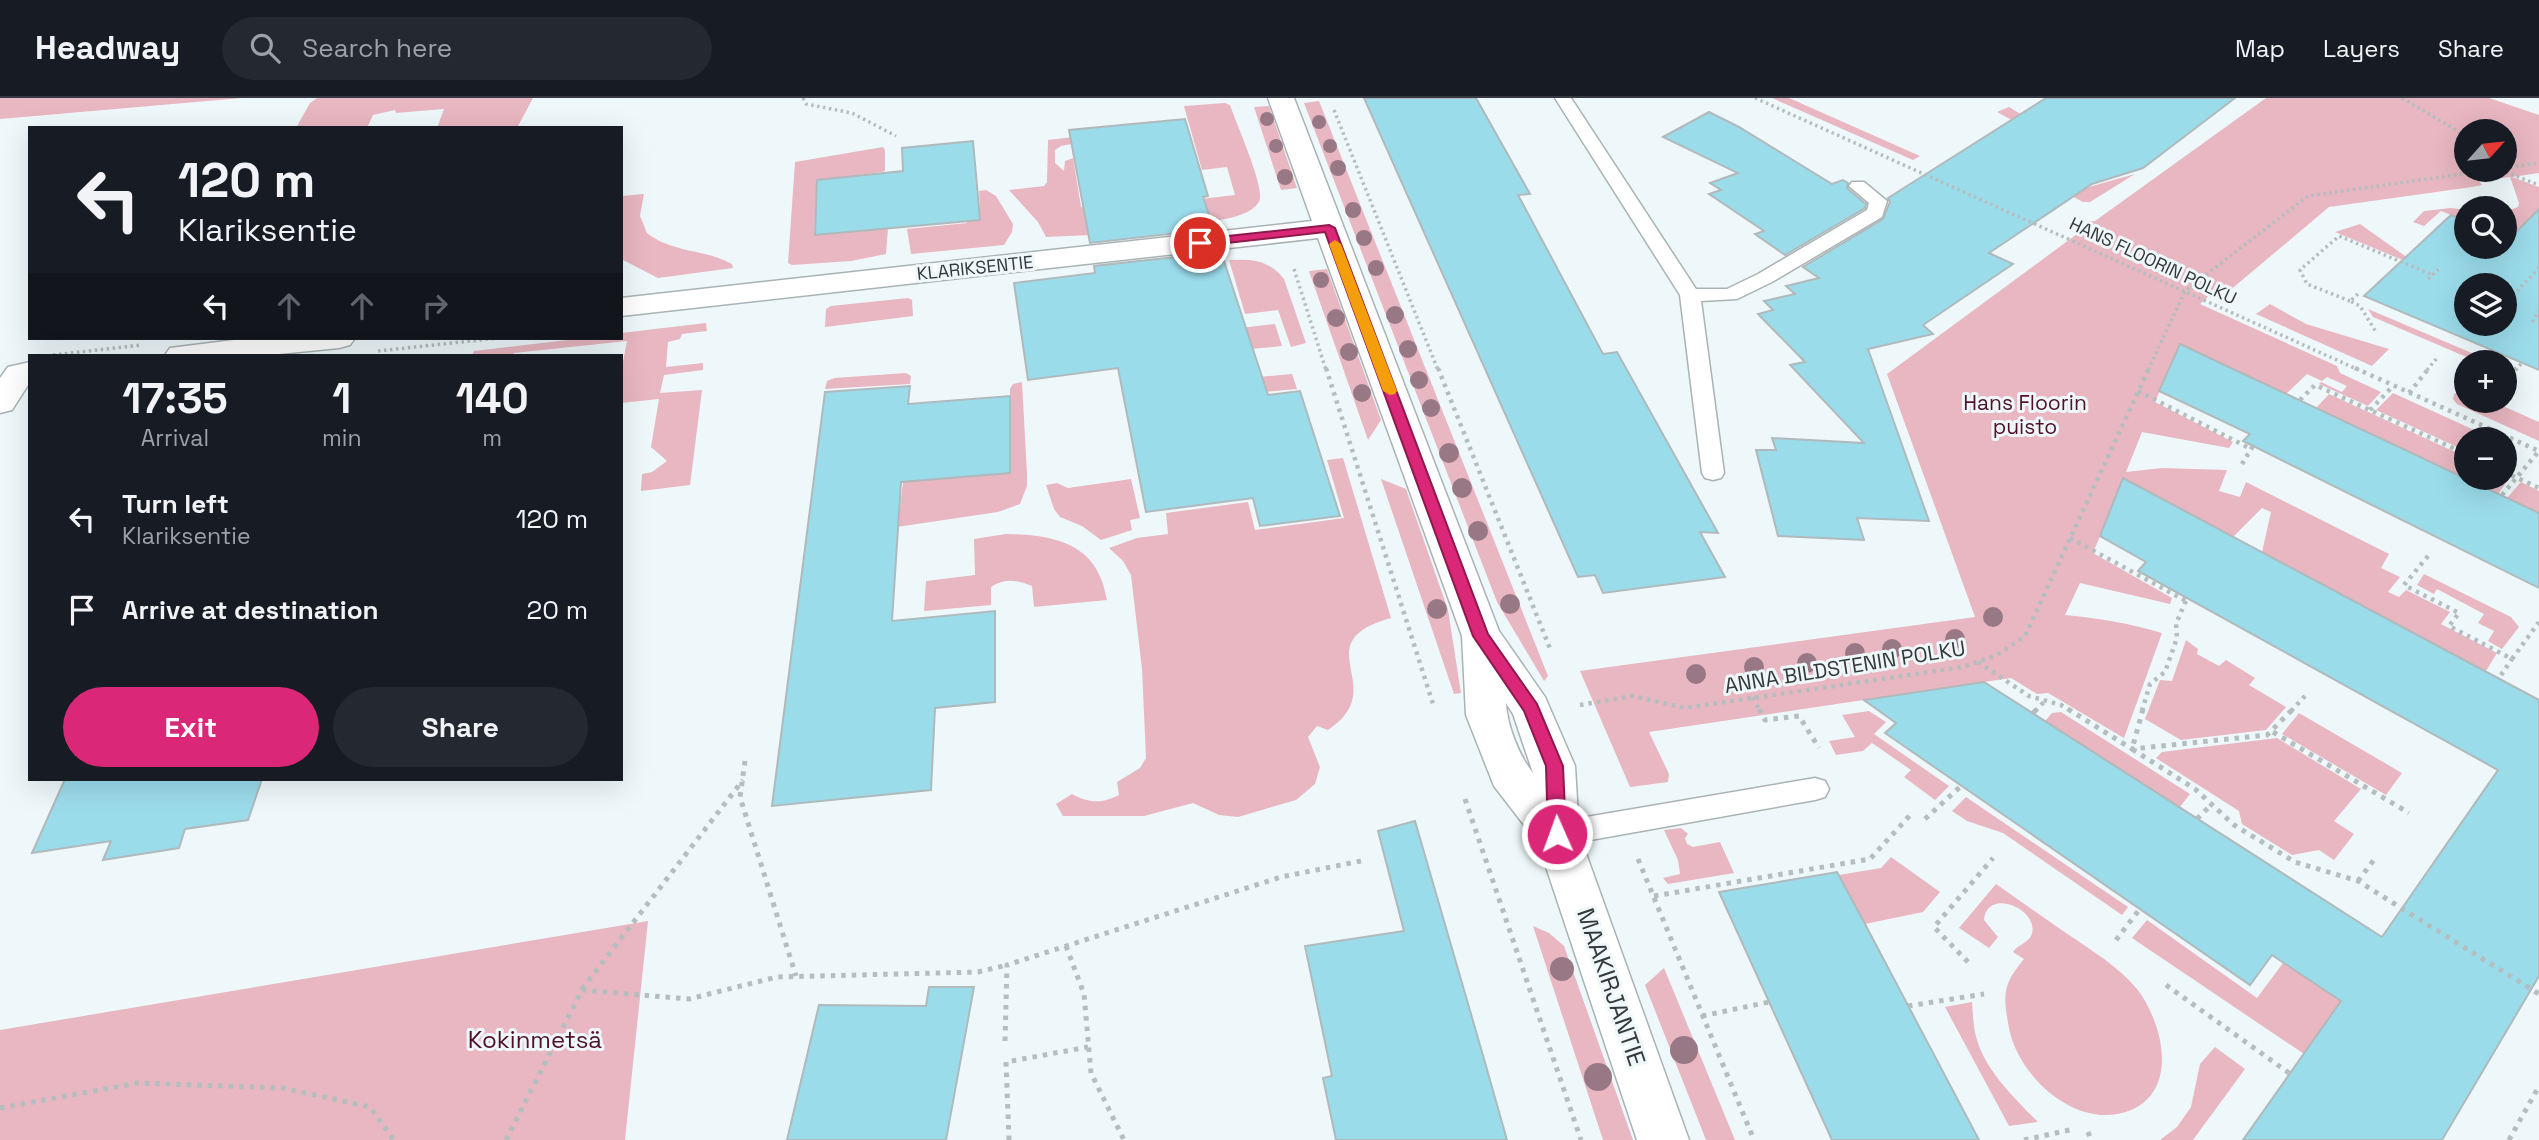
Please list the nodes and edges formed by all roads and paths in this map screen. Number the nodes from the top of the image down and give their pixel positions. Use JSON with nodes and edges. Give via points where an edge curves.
{"nodes":[{"id":1,"x":803,"y":98,"type":"edge"},
{"id":2,"x":1281,"y":98,"type":"edge"},
{"id":3,"x":1329,"y":98,"type":"edge"},
{"id":4,"x":1563,"y":98,"type":"edge"},
{"id":5,"x":1755,"y":98,"type":"edge"},
{"id":6,"x":2402,"y":98,"type":"edge"},
{"id":7,"x":2454,"y":129,"type":"edge"},
{"id":8,"x":896,"y":136,"type":"dead end"},
{"id":9,"x":2539,"y":163,"type":"edge"},
{"id":10,"x":2517,"y":167,"type":"edge"},
{"id":11,"x":2454,"y":175,"type":"edge"},
{"id":12,"x":2517,"y":175,"type":"edge"},
{"id":13,"x":2539,"y":185,"type":"edge"},
{"id":14,"x":1858,"y":186,"type":"dead end"},
{"id":15,"x":1329,"y":228,"type":"junction"},
{"id":16,"x":1282,"y":234,"type":"junction"},
{"id":17,"x":2441,"y":267,"type":"dead end"},
{"id":18,"x":2539,"y":268,"type":"edge"},
{"id":19,"x":2433,"y":275,"type":"junction"},
{"id":20,"x":2428,"y":279,"type":"dead end"},
{"id":21,"x":2185,"y":291,"type":"junction"},
{"id":22,"x":2517,"y":291,"type":"dead end"},
{"id":23,"x":2358,"y":294,"type":"dead end"},
{"id":24,"x":1690,"y":295,"type":"junction"},
{"id":25,"x":2350,"y":301,"type":"junction"},
{"id":26,"x":623,"y":306,"type":"edge"},
{"id":27,"x":2539,"y":311,"type":"edge"},
{"id":28,"x":2532,"y":322,"type":"dead end"},
{"id":29,"x":2376,"y":332,"type":"dead end"},
{"id":30,"x":320,"y":340,"type":"edge"},
{"id":31,"x":480,"y":340,"type":"edge"},
{"id":32,"x":149,"y":344,"type":"dead end"},
{"id":33,"x":369,"y":352,"type":"dead end"},
{"id":34,"x":56,"y":354,"type":"edge"},
{"id":35,"x":190,"y":354,"type":"edge"},
{"id":36,"x":2437,"y":358,"type":"dead end"},
{"id":37,"x":2522,"y":363,"type":"dead end"},
{"id":38,"x":2517,"y":368,"type":"edge"},
{"id":39,"x":28,"y":372,"type":"edge"},
{"id":40,"x":2393,"y":386,"type":"junction"},
{"id":41,"x":2138,"y":391,"type":"junction"},
{"id":42,"x":2409,"y":393,"type":"junction"},
{"id":43,"x":2300,"y":400,"type":"dead end"},
{"id":44,"x":0,"y":402,"type":"edge"},
{"id":45,"x":2370,"y":410,"type":"junction"},
{"id":46,"x":2454,"y":448,"type":"edge"},
{"id":47,"x":2539,"y":451,"type":"edge"},
{"id":48,"x":2242,"y":464,"type":"dead end"},
{"id":49,"x":1713,"y":473,"type":"dead end"},
{"id":50,"x":2517,"y":478,"type":"joint"},
{"id":51,"x":2539,"y":488,"type":"edge"},
{"id":52,"x":2506,"y":490,"type":"edge"},
{"id":53,"x":2502,"y":495,"type":"dead end"},
{"id":54,"x":2070,"y":538,"type":"junction"},
{"id":55,"x":2428,"y":556,"type":"dead end"},
{"id":56,"x":2539,"y":622,"type":"edge"},
{"id":57,"x":1552,"y":653,"type":"dead end"},
{"id":58,"x":2512,"y":659,"type":"junction"},
{"id":59,"x":1978,"y":662,"type":"junction"},
{"id":60,"x":2501,"y":675,"type":"dead end"},
{"id":61,"x":2305,"y":696,"type":"dead end"},
{"id":62,"x":1754,"y":697,"type":"junction"},
{"id":63,"x":2044,"y":702,"type":"junction"},
{"id":64,"x":1434,"y":708,"type":"dead end"},
{"id":65,"x":2033,"y":713,"type":"dead end"},
{"id":66,"x":1579,"y":714,"type":"dead end"},
{"id":67,"x":1799,"y":716,"type":"dead end"},
{"id":68,"x":2273,"y":732,"type":"junction"},
{"id":69,"x":2132,"y":749,"type":"junction"},
{"id":70,"x":745,"y":761,"type":"dead end"},
{"id":71,"x":743,"y":780,"type":"junction"},
{"id":72,"x":1961,"y":786,"type":"dead end"},
{"id":73,"x":1815,"y":789,"type":"dead end"},
{"id":74,"x":1462,"y":793,"type":"dead end"},
{"id":75,"x":2211,"y":805,"type":"junction"},
{"id":76,"x":1913,"y":812,"type":"dead end"},
{"id":77,"x":2409,"y":813,"type":"dead end"},
{"id":78,"x":2197,"y":818,"type":"dead end"},
{"id":79,"x":1925,"y":820,"type":"dead end"},
{"id":80,"x":1623,"y":822,"type":"junction"},
{"id":81,"x":1557,"y":834,"type":"junction"},
{"id":82,"x":2376,"y":857,"type":"dead end"},
{"id":83,"x":1993,"y":858,"type":"dead end"},
{"id":84,"x":1361,"y":861,"type":"dead end"},
{"id":85,"x":2358,"y":881,"type":"junction"},
{"id":86,"x":1654,"y":897,"type":"junction"},
{"id":87,"x":2139,"y":910,"type":"dead end"},
{"id":88,"x":2116,"y":940,"type":"dead end"},
{"id":89,"x":1066,"y":946,"type":"junction"},
{"id":90,"x":1968,"y":962,"type":"dead end"},
{"id":91,"x":1007,"y":965,"type":"junction"},
{"id":92,"x":796,"y":976,"type":"junction"},
{"id":93,"x":2166,"y":985,"type":"dead end"},
{"id":94,"x":582,"y":990,"type":"junction"},
{"id":95,"x":1984,"y":994,"type":"dead end"},
{"id":96,"x":2539,"y":994,"type":"edge"},
{"id":97,"x":1769,"y":1002,"type":"dead end"},
{"id":98,"x":1908,"y":1006,"type":"dead end"},
{"id":99,"x":1702,"y":1016,"type":"junction"},
{"id":100,"x":1005,"y":1041,"type":"dead end"},
{"id":101,"x":1088,"y":1047,"type":"junction"},
{"id":102,"x":2290,"y":1073,"type":"dead end"},
{"id":103,"x":2539,"y":1086,"type":"edge"},
{"id":104,"x":0,"y":1108,"type":"edge"},
{"id":105,"x":2074,"y":1129,"type":"dead end"},
{"id":106,"x":2088,"y":1132,"type":"dead end"},
{"id":107,"x":394,"y":1140,"type":"edge"},
{"id":108,"x":506,"y":1140,"type":"edge"},
{"id":109,"x":1009,"y":1140,"type":"edge"},
{"id":110,"x":1125,"y":1140,"type":"edge"},
{"id":111,"x":1581,"y":1140,"type":"edge"},
{"id":112,"x":1663,"y":1140,"type":"edge"},
{"id":113,"x":1754,"y":1140,"type":"edge"},
{"id":114,"x":2024,"y":1140,"type":"edge"},
{"id":115,"x":2091,"y":1140,"type":"edge"},
{"id":116,"x":2509,"y":1140,"type":"edge"}],
"edges":[{"from":1,"to":8,"type":"path","via":[[806,104],[852,113]]},
{"from":2,"to":15,"type":"street","name":"MAAKIRJANTIE"},
{"from":3,"to":57,"type":"path"},
{"from":4,"to":24,"type":"lane"},
{"from":5,"to":21,"type":"path","name":"HANS FLOORIN POLKU"},
{"from":6,"to":7,"type":"path"},
{"from":9,"to":10,"type":"path"},
{"from":11,"to":21,"type":"path","name":"ANNA BILDSTENIN POLKU","via":[[2308,197]]},
{"from":12,"to":13,"type":"path"},
{"from":14,"to":24,"type":"lane","via":[[1878,201],[1876,214],[1730,295]]},
{"from":15,"to":16,"type":"street","name":"KLARIKSENTIE"},
{"from":15,"to":81,"type":"street","name":"MAAKIRJANTIE","via":[[1481,636],[1486,715],[1509,774]]},
{"from":16,"to":26,"type":"street","name":"KLARIKSENTIE"},
{"from":16,"to":64,"type":"path"},
{"from":17,"to":19,"type":"path"},
{"from":18,"to":22,"type":"path"},
{"from":19,"to":20,"type":"path"},
{"from":19,"to":25,"type":"path","via":[[2339,236],[2300,270],[2307,284]]},
{"from":21,"to":40,"type":"path","name":"HANS FLOORIN POLKU"},
{"from":21,"to":41,"type":"path","name":"ANNA BILDSTENIN POLKU"},
{"from":23,"to":25,"type":"path"},
{"from":24,"to":49,"type":"lane"},
{"from":25,"to":29,"type":"path","via":[[2360,306]]},
{"from":27,"to":28,"type":"path"},
{"from":30,"to":35,"type":"street"},
{"from":31,"to":33,"type":"path"},
{"from":32,"to":34,"type":"path"},
{"from":36,"to":42,"type":"path"},
{"from":37,"to":38,"type":"path"},
{"from":39,"to":44,"type":"street","via":[[19,373]]},
{"from":40,"to":42,"type":"path","name":"HANS FLOORIN POLKU"},
{"from":40,"to":45,"type":"path"},
{"from":41,"to":48,"type":"path","via":[[2252,447]]},
{"from":41,"to":54,"type":"path","name":"ANNA BILDSTENIN POLKU"},
{"from":42,"to":47,"type":"path","name":"HANS FLOORIN POLKU"},
{"from":43,"to":45,"type":"path","via":[[2315,384]]},
{"from":45,"to":46,"type":"path"},
{"from":47,"to":50,"type":"path"},
{"from":50,"to":51,"type":"path"},
{"from":52,"to":53,"type":"path"},
{"from":54,"to":59,"type":"path","name":"ANNA BILDSTENIN POLKU","via":[[2025,636]]},
{"from":54,"to":69,"type":"path","via":[[2187,600],[2176,624],[2177,638],[2165,672],[2150,684]]},
{"from":55,"to":58,"type":"path","via":[[2404,585],[2459,613],[2449,625]]},
{"from":56,"to":58,"type":"path"},
{"from":58,"to":60,"type":"path"},
{"from":59,"to":62,"type":"path","name":"ANNA BILDSTENIN POLKU"},
{"from":59,"to":63,"type":"path"},
{"from":61,"to":68,"type":"path"},
{"from":62,"to":66,"type":"path","name":"ANNA BILDSTENIN POLKU","via":[[1685,708],[1633,696],[1575,705]]},
{"from":62,"to":67,"type":"path","via":[[1765,720]]},
{"from":63,"to":65,"type":"path"},
{"from":63,"to":69,"type":"path","via":[[2061,705]]},
{"from":68,"to":69,"type":"path"},
{"from":68,"to":77,"type":"path"},
{"from":69,"to":75,"type":"path"},
{"from":70,"to":71,"type":"path"},
{"from":71,"to":92,"type":"path","via":[[740,797]]},
{"from":71,"to":94,"type":"path"},
{"from":72,"to":79,"type":"path"},
{"from":73,"to":80,"type":"lane"},
{"from":74,"to":111,"type":"path"},
{"from":75,"to":78,"type":"path"},
{"from":75,"to":85,"type":"path","via":[[2234,825],[2295,862]]},
{"from":76,"to":86,"type":"path","via":[[1870,859]]},
{"from":80,"to":81,"type":"lane"},
{"from":80,"to":86,"type":"path"},
{"from":81,"to":112,"type":"street","name":"MAAKIRJANTIE"},
{"from":82,"to":85,"type":"path"},
{"from":83,"to":90,"type":"path","via":[[1934,927]]},
{"from":84,"to":89,"type":"path","via":[[1281,877]]},
{"from":85,"to":96,"type":"path"},
{"from":86,"to":99,"type":"path"},
{"from":87,"to":88,"type":"path"},
{"from":89,"to":91,"type":"path"},
{"from":89,"to":101,"type":"path","via":[[1084,994]]},
{"from":91,"to":92,"type":"path","via":[[978,972]]},
{"from":91,"to":100,"type":"path"},
{"from":92,"to":94,"type":"path","via":[[689,999]]},
{"from":93,"to":102,"type":"path"},
{"from":94,"to":108,"type":"path"},
{"from":95,"to":98,"type":"path"},
{"from":97,"to":99,"type":"path"},
{"from":99,"to":113,"type":"path"},
{"from":101,"to":109,"type":"path","via":[[1006,1062]]},
{"from":101,"to":110,"type":"path","via":[[1091,1073]]},
{"from":103,"to":116,"type":"path"},
{"from":104,"to":107,"type":"path","via":[[138,1083],[283,1088],[370,1107]]},
{"from":105,"to":114,"type":"path"},
{"from":106,"to":115,"type":"path"}]}
